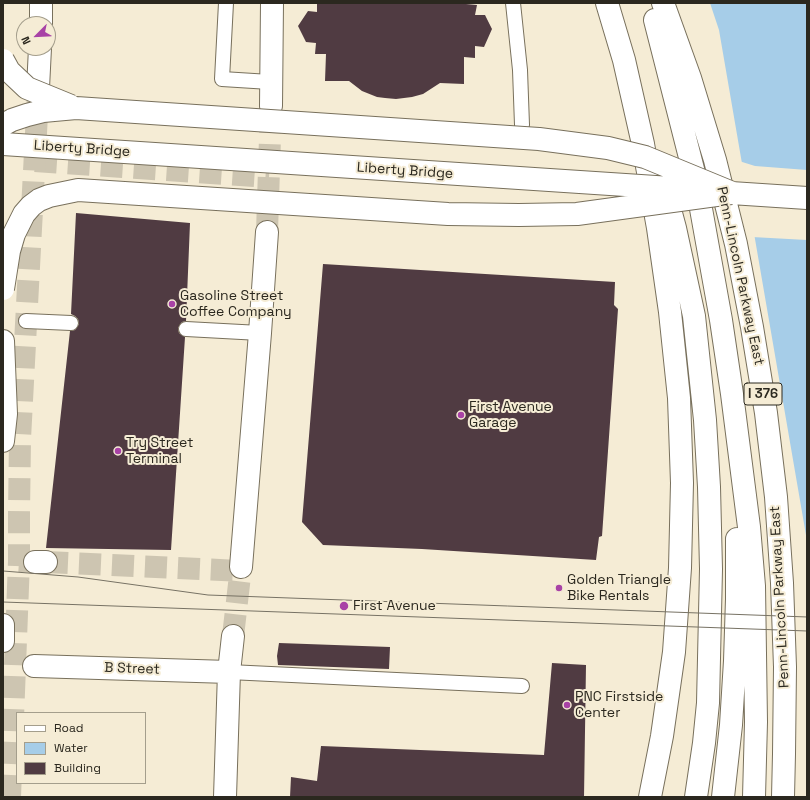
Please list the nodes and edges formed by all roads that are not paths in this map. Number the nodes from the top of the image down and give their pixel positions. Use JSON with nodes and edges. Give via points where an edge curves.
{"nodes":[{"id":1,"x":42,"y":3,"type":"edge"},
{"id":2,"x":226,"y":3,"type":"edge"},
{"id":3,"x":272,"y":3,"type":"edge"},
{"id":4,"x":513,"y":3,"type":"edge"},
{"id":5,"x":606,"y":3,"type":"edge"},
{"id":6,"x":651,"y":3,"type":"edge"},
{"id":7,"x":663,"y":3,"type":"edge"},
{"id":8,"x":41,"y":16,"type":"edge"},
{"id":9,"x":40,"y":56,"type":"edge"},
{"id":10,"x":3,"y":60,"type":"edge"},
{"id":11,"x":624,"y":60,"type":"junction"},
{"id":12,"x":270,"y":82,"type":"junction"},
{"id":13,"x":38,"y":88,"type":"tunnel mouth"},
{"id":14,"x":271,"y":106,"type":"tunnel mouth"},
{"id":15,"x":76,"y":108,"type":"junction"},
{"id":16,"x":3,"y":125,"type":"edge"},
{"id":17,"x":522,"y":125,"type":"dead end"},
{"id":18,"x":3,"y":144,"type":"edge"},
{"id":19,"x":731,"y":193,"type":"junction"},
{"id":20,"x":807,"y":198,"type":"edge"},
{"id":21,"x":267,"y":232,"type":"tunnel mouth"},
{"id":22,"x":3,"y":289,"type":"edge"},
{"id":23,"x":26,"y":321,"type":"dead end"},
{"id":24,"x":71,"y":323,"type":"dead end"},
{"id":25,"x":186,"y":329,"type":"dead end"},
{"id":26,"x":260,"y":333,"type":"junction"},
{"id":27,"x":3,"y":341,"type":"edge"},
{"id":28,"x":732,"y":394,"type":"junction"},
{"id":29,"x":3,"y":441,"type":"edge"},
{"id":30,"x":241,"y":567,"type":"tunnel mouth"},
{"id":31,"x":3,"y":625,"type":"edge"},
{"id":32,"x":233,"y":636,"type":"tunnel mouth"},
{"id":33,"x":3,"y":641,"type":"edge"},
{"id":34,"x":34,"y":666,"type":"dead end"},
{"id":35,"x":229,"y":672,"type":"junction"},
{"id":36,"x":522,"y":686,"type":"dead end"},
{"id":37,"x":225,"y":797,"type":"edge"},
{"id":38,"x":650,"y":797,"type":"edge"},
{"id":39,"x":696,"y":797,"type":"edge"},
{"id":40,"x":723,"y":797,"type":"edge"},
{"id":41,"x":754,"y":797,"type":"edge"},
{"id":42,"x":783,"y":797,"type":"edge"}],
"edges":[{"from":1,"to":8,"type":"main road"},
{"from":2,"to":12,"type":"lane","via":[[222,79]]},
{"from":3,"to":12,"type":"main road"},
{"from":4,"to":17,"type":"lane","via":[[520,70]]},
{"from":5,"to":11,"type":"main road"},
{"from":6,"to":28,"type":"main road","via":[[696,181]]},
{"from":7,"to":42,"type":"main road","name":"Penn-Lincoln Parkway East","number":"I 376","via":[[690,78],[715,160],[752,326],[766,413],[776,497],[782,583],[785,666]]},
{"from":9,"to":13,"type":"main road"},
{"from":10,"to":15,"type":"main road","bridge":true,"via":[[9,72],[27,88]]},
{"from":11,"to":38,"type":"main road","via":[[643,144],[670,312],[678,398],[681,475],[680,568],[674,652]]},
{"from":11,"to":39,"type":"main road","via":[[675,228],[694,316],[701,377],[709,487],[710,619],[708,703]]},
{"from":12,"to":14,"type":"main road"},
{"from":15,"to":16,"type":"main road","bridge":true,"via":[[43,111]]},
{"from":15,"to":19,"type":"main road","bridge":true,"via":[[539,139],[600,147],[645,157]]},
{"from":18,"to":19,"type":"main road","name":"Liberty Bridge","bridge":true},
{"from":19,"to":20,"type":"main road","name":"Liberty Bridge"},
{"from":19,"to":22,"type":"main road","bridge":true,"via":[[577,214],[448,214],[78,190],[39,200],[24,214],[9,251]]},
{"from":21,"to":26,"type":"main road"},
{"from":23,"to":24,"type":"lane"},
{"from":25,"to":26,"type":"lane"},
{"from":26,"to":30,"type":"main road"},
{"from":27,"to":29,"type":"main road","via":[[6,414]]},
{"from":28,"to":40,"type":"main road","via":[[737,598],[731,725]]},
{"from":28,"to":41,"type":"main road","via":[[754,586]]},
{"from":31,"to":33,"type":"main road"},
{"from":32,"to":35,"type":"main road"},
{"from":34,"to":35,"type":"main road","name":"B Street"},
{"from":35,"to":36,"type":"lane"},
{"from":35,"to":37,"type":"main road"}]}
